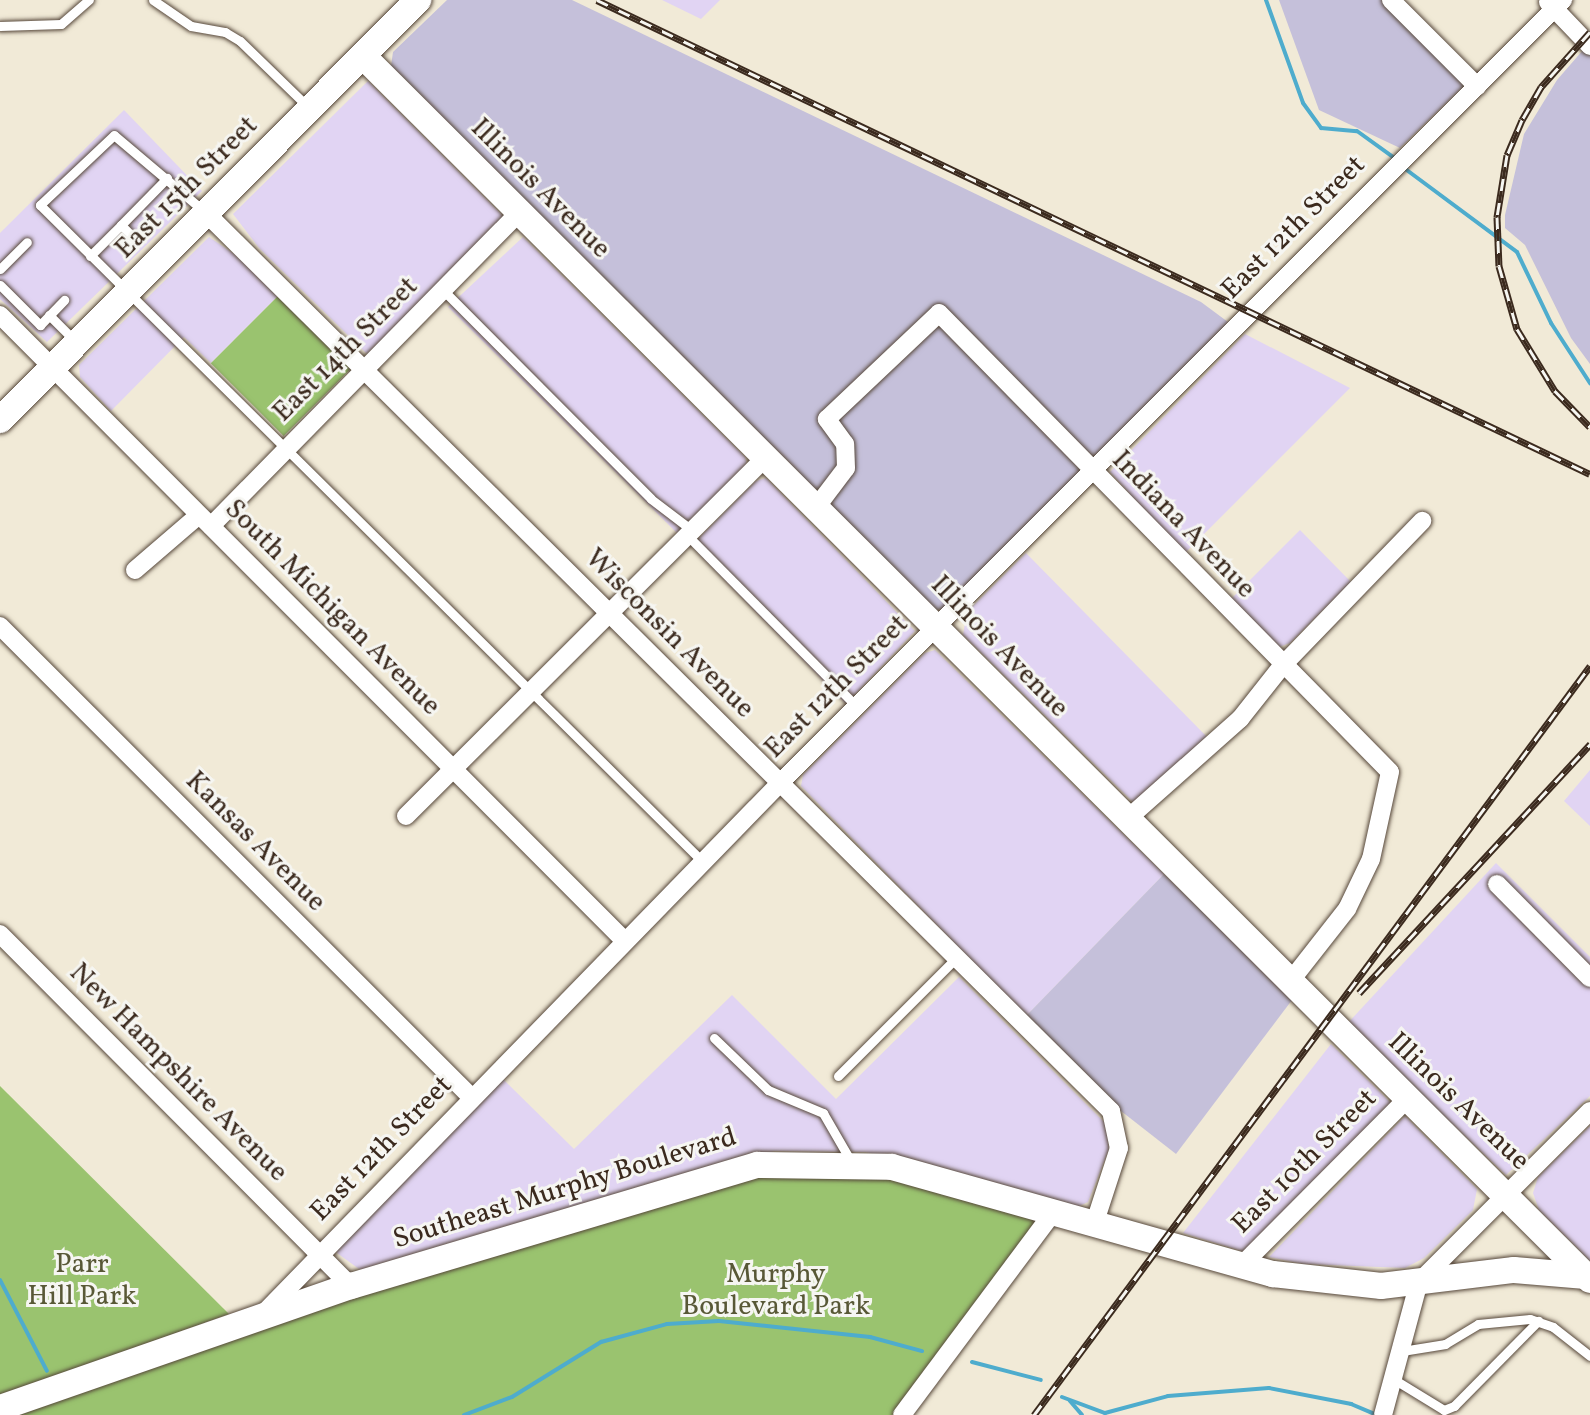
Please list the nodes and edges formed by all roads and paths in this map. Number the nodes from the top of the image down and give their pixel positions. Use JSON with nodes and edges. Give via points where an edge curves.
{"nodes":[{"id":1,"x":89,"y":0,"type":"edge"},
{"id":2,"x":153,"y":0,"type":"edge"},
{"id":3,"x":418,"y":0,"type":"edge"},
{"id":4,"x":1391,"y":0,"type":"edge"},
{"id":5,"x":1554,"y":3,"type":"edge"},
{"id":6,"x":0,"y":26,"type":"edge"},
{"id":7,"x":1590,"y":46,"type":"edge"},
{"id":8,"x":363,"y":56,"type":"junction"},
{"id":9,"x":1477,"y":86,"type":"junction"},
{"id":10,"x":310,"y":109,"type":"junction"},
{"id":11,"x":167,"y":178,"type":"junction"},
{"id":12,"x":206,"y":213,"type":"junction"},
{"id":13,"x":519,"y":213,"type":"junction"},
{"id":14,"x":121,"y":225,"type":"junction"},
{"id":15,"x":27,"y":242,"type":"dead end"},
{"id":16,"x":128,"y":245,"type":"dead end"},
{"id":17,"x":90,"y":256,"type":"junction"},
{"id":18,"x":112,"y":261,"type":"dead end"},
{"id":19,"x":0,"y":269,"type":"edge"},
{"id":20,"x":104,"y":269,"type":"junction"},
{"id":21,"x":0,"y":285,"type":"edge"},
{"id":22,"x":130,"y":290,"type":"junction"},
{"id":23,"x":444,"y":291,"type":"junction"},
{"id":24,"x":64,"y":300,"type":"dead end"},
{"id":25,"x":0,"y":315,"type":"edge"},
{"id":26,"x":49,"y":315,"type":"junction"},
{"id":27,"x":77,"y":343,"type":"junction"},
{"id":28,"x":52,"y":367,"type":"junction"},
{"id":29,"x":365,"y":371,"type":"junction"},
{"id":30,"x":0,"y":420,"type":"edge"},
{"id":31,"x":288,"y":448,"type":"junction"},
{"id":32,"x":764,"y":459,"type":"junction"},
{"id":33,"x":1091,"y":471,"type":"junction"},
{"id":34,"x":815,"y":509,"type":"junction"},
{"id":35,"x":205,"y":521,"type":"junction"},
{"id":36,"x":1422,"y":521,"type":"dead end"},
{"id":37,"x":690,"y":533,"type":"junction"},
{"id":38,"x":135,"y":570,"type":"dead end"},
{"id":39,"x":610,"y":614,"type":"junction"},
{"id":40,"x":0,"y":626,"type":"edge"},
{"id":41,"x":937,"y":628,"type":"junction"},
{"id":42,"x":1282,"y":666,"type":"junction"},
{"id":43,"x":532,"y":691,"type":"junction"},
{"id":44,"x":857,"y":707,"type":"junction"},
{"id":45,"x":453,"y":769,"type":"junction"},
{"id":46,"x":779,"y":784,"type":"junction"},
{"id":47,"x":406,"y":816,"type":"dead end"},
{"id":48,"x":1125,"y":821,"type":"junction"},
{"id":49,"x":703,"y":862,"type":"junction"},
{"id":50,"x":1497,"y":884,"type":"dead end"},
{"id":51,"x":0,"y":934,"type":"edge"},
{"id":52,"x":625,"y":941,"type":"junction"},
{"id":53,"x":956,"y":958,"type":"junction"},
{"id":54,"x":1590,"y":978,"type":"edge"},
{"id":55,"x":1289,"y":983,"type":"junction"},
{"id":56,"x":714,"y":1038,"type":"dead end"},
{"id":57,"x":838,"y":1076,"type":"dead end"},
{"id":58,"x":471,"y":1097,"type":"junction"},
{"id":59,"x":1407,"y":1099,"type":"junction"},
{"id":60,"x":1590,"y":1111,"type":"edge"},
{"id":61,"x":853,"y":1166,"type":"junction"},
{"id":62,"x":1507,"y":1194,"type":"junction"},
{"id":63,"x":1052,"y":1214,"type":"junction"},
{"id":64,"x":1094,"y":1225,"type":"junction"},
{"id":65,"x":320,"y":1254,"type":"junction"},
{"id":66,"x":1242,"y":1265,"type":"junction"},
{"id":67,"x":1588,"y":1278,"type":"edge"},
{"id":68,"x":1419,"y":1282,"type":"junction"},
{"id":69,"x":351,"y":1286,"type":"junction"},
{"id":70,"x":259,"y":1318,"type":"junction"},
{"id":71,"x":1538,"y":1321,"type":"junction"},
{"id":72,"x":1402,"y":1351,"type":"junction"},
{"id":73,"x":1590,"y":1356,"type":"edge"},
{"id":74,"x":1395,"y":1380,"type":"junction"},
{"id":75,"x":0,"y":1408,"type":"edge"},
{"id":76,"x":1386,"y":1409,"type":"edge"},
{"id":77,"x":902,"y":1415,"type":"edge"}],
"edges":[{"from":1,"to":6,"type":"lane","via":[[61,24]]},
{"from":2,"to":10,"type":"lane","via":[[191,26],[225,32],[240,41]]},
{"from":3,"to":8,"type":"street","name":"East 15th Street"},
{"from":4,"to":9,"type":"street"},
{"from":5,"to":7,"type":"street"},
{"from":5,"to":9,"type":"street","name":"East 12th Street"},
{"from":8,"to":10,"type":"street","name":"East 15th Street"},
{"from":8,"to":13,"type":"street","name":"Illinois Avenue"},
{"from":9,"to":33,"type":"street","name":"East 12th Street"},
{"from":10,"to":12,"type":"street","name":"East 15th Street"},
{"from":11,"to":12,"type":"lane"},
{"from":11,"to":14,"type":"lane"},
{"from":11,"to":17,"type":"lane","via":[[114,135],[40,205]]},
{"from":12,"to":22,"type":"street","name":"East 15th Street"},
{"from":12,"to":29,"type":"street","name":"Wisconsin Avenue"},
{"from":13,"to":23,"type":"street","name":"East 14th Street"},
{"from":13,"to":32,"type":"street","name":"Illinois Avenue"},
{"from":14,"to":16,"type":"lane","via":[[131,235]]},
{"from":14,"to":17,"type":"lane"},
{"from":15,"to":19,"type":"lane"},
{"from":17,"to":20,"type":"lane"},
{"from":18,"to":20,"type":"lane"},
{"from":20,"to":22,"type":"lane"},
{"from":21,"to":26,"type":"lane","via":[[40,325]]},
{"from":22,"to":27,"type":"street","name":"East 15th Street"},
{"from":22,"to":31,"type":"lane"},
{"from":23,"to":29,"type":"street","name":"East 14th Street"},
{"from":23,"to":37,"type":"lane"},
{"from":24,"to":26,"type":"lane"},
{"from":25,"to":28,"type":"street","name":"South Michigan Avenue"},
{"from":26,"to":27,"type":"lane"},
{"from":27,"to":28,"type":"street","name":"East 15th Street"},
{"from":28,"to":30,"type":"street","name":"East 15th Street"},
{"from":28,"to":35,"type":"street","name":"South Michigan Avenue"},
{"from":29,"to":31,"type":"street","name":"East 14th Street"},
{"from":29,"to":39,"type":"street","name":"Wisconsin Avenue"},
{"from":31,"to":35,"type":"street","name":"East 14th Street"},
{"from":31,"to":43,"type":"lane"},
{"from":32,"to":34,"type":"street","name":"Illinois Avenue"},
{"from":32,"to":37,"type":"street"},
{"from":33,"to":34,"type":"street","name":"Indiana Avenue","via":[[939,313],[827,419],[845,444],[846,468]]},
{"from":33,"to":41,"type":"street","name":"East 12th Street"},
{"from":33,"to":42,"type":"street","name":"Indiana Avenue"},
{"from":34,"to":41,"type":"street","name":"Illinois Avenue"},
{"from":35,"to":38,"type":"street","name":"East 14th Street"},
{"from":35,"to":45,"type":"street","name":"South Michigan Avenue"},
{"from":36,"to":42,"type":"street"},
{"from":37,"to":39,"type":"street"},
{"from":37,"to":44,"type":"lane"},
{"from":39,"to":43,"type":"street"},
{"from":39,"to":46,"type":"street","name":"Wisconsin Avenue"},
{"from":40,"to":58,"type":"street","name":"Kansas Avenue"},
{"from":41,"to":44,"type":"street","name":"East 12th Street"},
{"from":41,"to":48,"type":"street","name":"Illinois Avenue"},
{"from":42,"to":48,"type":"street","via":[[1240,719]]},
{"from":42,"to":55,"type":"street","name":"Indiana Avenue","via":[[1390,772],[1371,859],[1347,909]]},
{"from":43,"to":45,"type":"street"},
{"from":43,"to":49,"type":"lane"},
{"from":44,"to":46,"type":"street","name":"East 12th Street"},
{"from":45,"to":47,"type":"street"},
{"from":45,"to":52,"type":"street","name":"South Michigan Avenue"},
{"from":46,"to":49,"type":"street","name":"East 12th Street"},
{"from":46,"to":53,"type":"street","name":"Wisconsin Avenue"},
{"from":48,"to":55,"type":"street","name":"Illinois Avenue"},
{"from":49,"to":52,"type":"street","name":"East 12th Street"},
{"from":50,"to":54,"type":"street"},
{"from":51,"to":65,"type":"street","name":"New Hampshire Avenue"},
{"from":52,"to":58,"type":"street","name":"East 12th Street"},
{"from":53,"to":57,"type":"lane"},
{"from":53,"to":64,"type":"street","name":"Wisconsin Avenue","via":[[1111,1111],[1119,1148]]},
{"from":55,"to":59,"type":"street","name":"Illinois Avenue"},
{"from":56,"to":61,"type":"lane","via":[[768,1090],[823,1113]]},
{"from":58,"to":65,"type":"street","name":"East 12th Street"},
{"from":59,"to":62,"type":"street","name":"Illinois Avenue"},
{"from":59,"to":66,"type":"street","name":"East 10th Street"},
{"from":60,"to":62,"type":"street"},
{"from":61,"to":63,"type":"street","name":"Southeast Murphy Boulevard","via":[[892,1167]]},
{"from":61,"to":69,"type":"street","name":"Southeast Murphy Boulevard","via":[[757,1165]]},
{"from":62,"to":67,"type":"street","name":"Illinois Avenue"},
{"from":62,"to":68,"type":"street"},
{"from":63,"to":64,"type":"street","name":"Southeast Murphy Boulevard"},
{"from":63,"to":77,"type":"street"},
{"from":64,"to":66,"type":"street","name":"Southeast Murphy Boulevard"},
{"from":65,"to":69,"type":"street","name":"New Hampshire Avenue"},
{"from":65,"to":70,"type":"street","name":"East 12th Street"},
{"from":66,"to":68,"type":"street","name":"Southeast Murphy Boulevard","via":[[1339,1282]]},
{"from":67,"to":68,"type":"street","name":"Southeast Murphy Boulevard","via":[[1514,1270]]},
{"from":68,"to":72,"type":"street"},
{"from":69,"to":70,"type":"street","name":"Southeast Murphy Boulevard"},
{"from":70,"to":75,"type":"street","name":"Southeast Murphy Boulevard"},
{"from":71,"to":72,"type":"lane","via":[[1498,1319],[1478,1324],[1445,1344]]},
{"from":71,"to":73,"type":"lane"},
{"from":71,"to":74,"type":"lane","via":[[1454,1406],[1444,1410]]},
{"from":72,"to":74,"type":"street"},
{"from":74,"to":76,"type":"street"}]}
